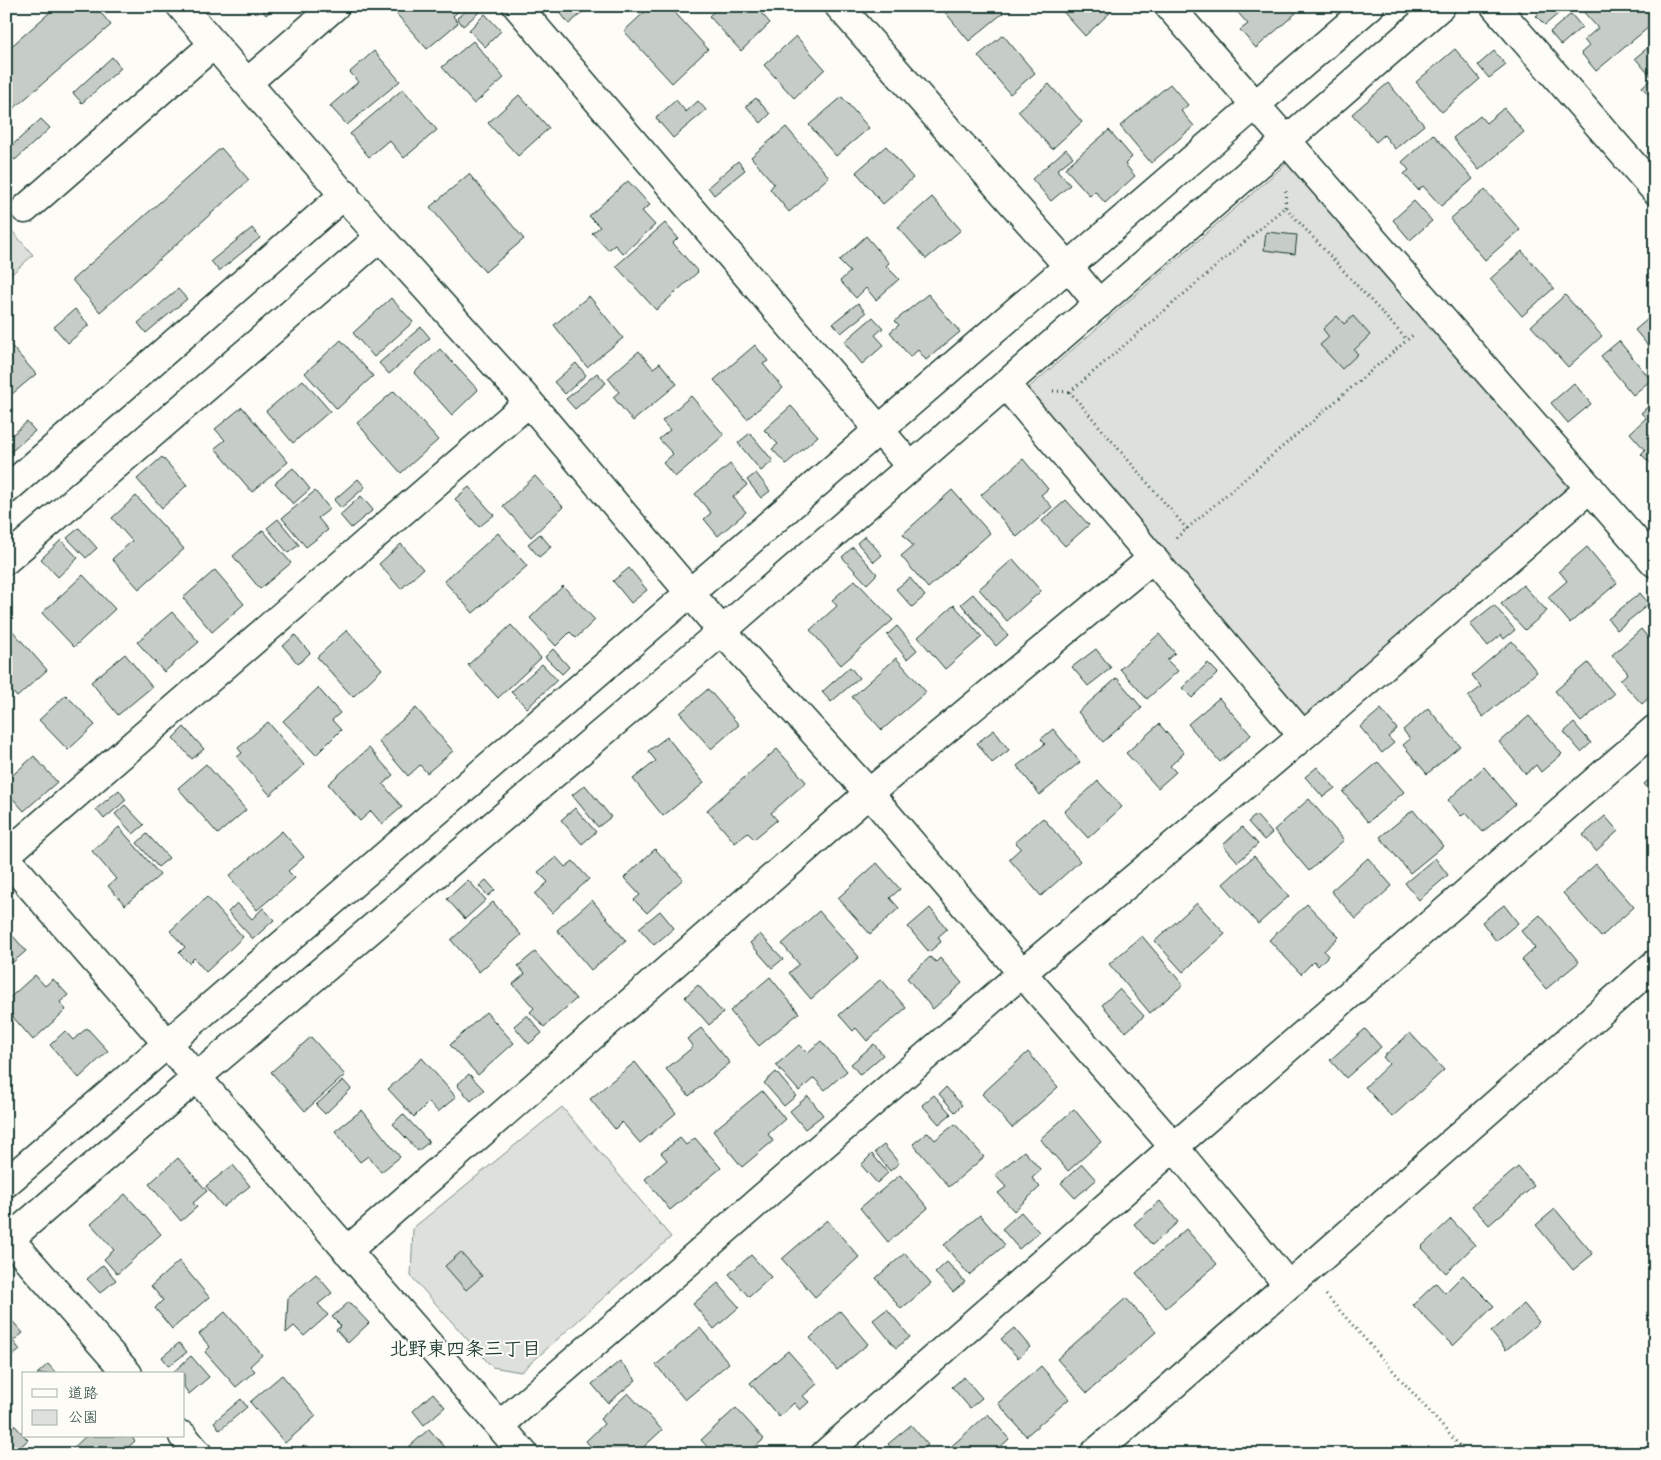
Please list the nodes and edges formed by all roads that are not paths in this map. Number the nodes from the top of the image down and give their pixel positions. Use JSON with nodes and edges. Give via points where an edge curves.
{"nodes":[{"id":1,"x":181,"y":6,"type":"edge"},
{"id":2,"x":336,"y":6,"type":"edge"},
{"id":3,"x":517,"y":6,"type":"edge"},
{"id":4,"x":839,"y":6,"type":"edge"},
{"id":5,"x":1169,"y":6,"type":"edge"},
{"id":6,"x":1370,"y":6,"type":"edge"},
{"id":7,"x":1442,"y":6,"type":"edge"},
{"id":8,"x":1495,"y":6,"type":"edge"},
{"id":9,"x":214,"y":44,"type":"junction"},
{"id":10,"x":248,"y":82,"type":"junction"},
{"id":11,"x":1256,"y":104,"type":"junction"},
{"id":12,"x":1287,"y":141,"type":"junction"},
{"id":13,"x":1655,"y":190,"type":"edge"},
{"id":14,"x":345,"y":194,"type":"junction"},
{"id":15,"x":25,"y":209,"type":"dead end"},
{"id":16,"x":380,"y":237,"type":"junction"},
{"id":17,"x":1068,"y":266,"type":"junction"},
{"id":18,"x":1099,"y":304,"type":"junction"},
{"id":19,"x":1006,"y":385,"type":"junction"},
{"id":20,"x":529,"y":402,"type":"junction"},
{"id":21,"x":879,"y":429,"type":"junction"},
{"id":22,"x":911,"y":467,"type":"junction"},
{"id":23,"x":1590,"y":488,"type":"junction"},
{"id":24,"x":6,"y":490,"type":"edge"},
{"id":25,"x":1153,"y":558,"type":"junction"},
{"id":26,"x":6,"y":560,"type":"edge"},
{"id":27,"x":1655,"y":563,"type":"edge"},
{"id":28,"x":690,"y":592,"type":"junction"},
{"id":29,"x":722,"y":631,"type":"junction"},
{"id":30,"x":1655,"y":729,"type":"edge"},
{"id":31,"x":1303,"y":736,"type":"junction"},
{"id":32,"x":869,"y":793,"type":"junction"},
{"id":33,"x":6,"y":857,"type":"edge"},
{"id":34,"x":1655,"y":964,"type":"edge"},
{"id":35,"x":1022,"y":973,"type":"junction"},
{"id":36,"x":167,"y":1043,"type":"junction"},
{"id":37,"x":197,"y":1077,"type":"junction"},
{"id":38,"x":1174,"y":1147,"type":"junction"},
{"id":39,"x":6,"y":1183,"type":"edge"},
{"id":40,"x":7,"y":1239,"type":"edge"},
{"id":41,"x":347,"y":1251,"type":"junction"},
{"id":42,"x":1297,"y":1279,"type":"junction"},
{"id":43,"x":126,"y":1372,"type":"edge"},
{"id":44,"x":500,"y":1426,"type":"junction"},
{"id":45,"x":185,"y":1438,"type":"edge"},
{"id":46,"x":198,"y":1454,"type":"edge"},
{"id":47,"x":524,"y":1454,"type":"edge"},
{"id":48,"x":826,"y":1454,"type":"edge"},
{"id":49,"x":1094,"y":1454,"type":"edge"}],
"edges":[{"from":1,"to":9,"type":"street"},
{"from":2,"to":10,"type":"street"},
{"from":3,"to":21,"type":"street"},
{"from":4,"to":17,"type":"street"},
{"from":5,"to":11,"type":"street"},
{"from":6,"to":11,"type":"street"},
{"from":7,"to":12,"type":"street"},
{"from":8,"to":13,"type":"street"},
{"from":9,"to":10,"type":"street"},
{"from":9,"to":15,"type":"street"},
{"from":10,"to":14,"type":"street"},
{"from":11,"to":12,"type":"street"},
{"from":11,"to":17,"type":"street"},
{"from":12,"to":18,"type":"street"},
{"from":12,"to":23,"type":"street"},
{"from":14,"to":16,"type":"street"},
{"from":14,"to":24,"type":"street"},
{"from":16,"to":20,"type":"street"},
{"from":16,"to":26,"type":"street"},
{"from":17,"to":18,"type":"street"},
{"from":17,"to":21,"type":"street"},
{"from":18,"to":19,"type":"street"},
{"from":19,"to":22,"type":"street"},
{"from":19,"to":25,"type":"street"},
{"from":20,"to":28,"type":"street"},
{"from":20,"to":33,"type":"street"},
{"from":21,"to":22,"type":"street"},
{"from":21,"to":28,"type":"street"},
{"from":22,"to":29,"type":"street"},
{"from":23,"to":27,"type":"street"},
{"from":23,"to":31,"type":"street"},
{"from":25,"to":31,"type":"street"},
{"from":25,"to":32,"type":"street"},
{"from":28,"to":29,"type":"street"},
{"from":28,"to":36,"type":"street"},
{"from":29,"to":32,"type":"street"},
{"from":29,"to":37,"type":"street"},
{"from":30,"to":38,"type":"street"},
{"from":31,"to":35,"type":"street"},
{"from":32,"to":35,"type":"street"},
{"from":32,"to":41,"type":"street"},
{"from":33,"to":36,"type":"street"},
{"from":34,"to":42,"type":"street"},
{"from":35,"to":38,"type":"street"},
{"from":35,"to":44,"type":"street"},
{"from":36,"to":37,"type":"street"},
{"from":36,"to":39,"type":"street"},
{"from":37,"to":40,"type":"street"},
{"from":37,"to":41,"type":"street"},
{"from":38,"to":42,"type":"street"},
{"from":38,"to":48,"type":"street"},
{"from":40,"to":43,"type":"street"},
{"from":41,"to":44,"type":"street"},
{"from":42,"to":49,"type":"street"},
{"from":44,"to":47,"type":"street"},
{"from":45,"to":46,"type":"street"}]}
